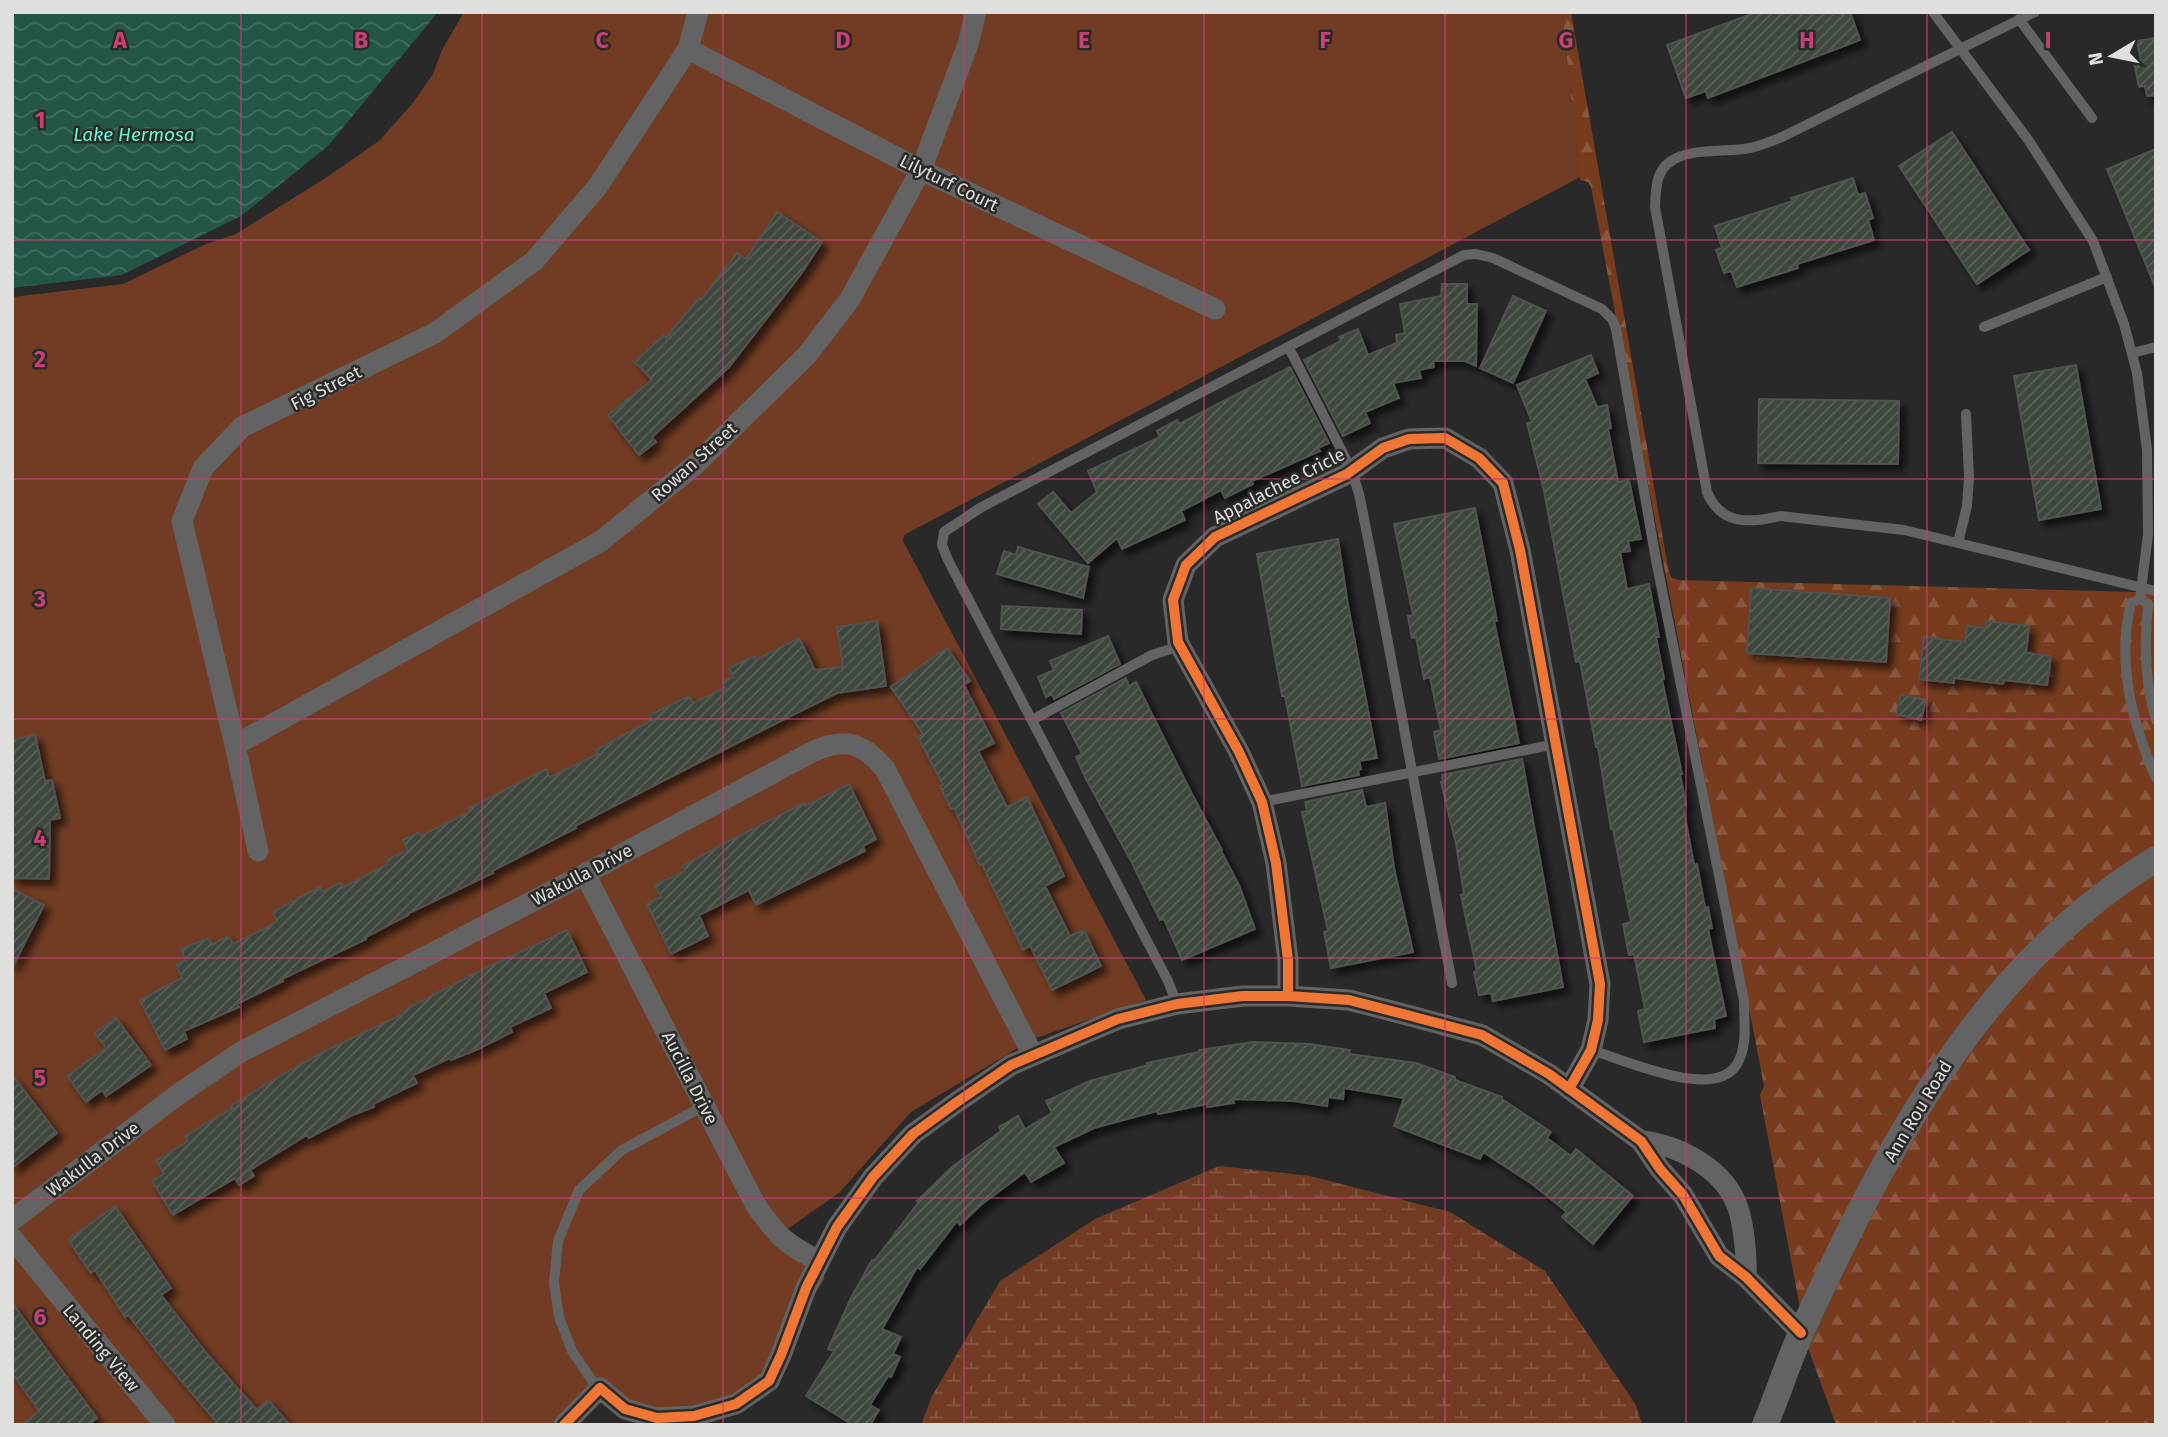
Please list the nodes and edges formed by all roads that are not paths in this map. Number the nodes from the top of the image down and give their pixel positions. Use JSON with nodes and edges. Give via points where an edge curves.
{"nodes":[{"id":1,"x":698,"y":12,"type":"edge"},
{"id":2,"x":976,"y":12,"type":"edge"},
{"id":3,"x":1933,"y":12,"type":"edge"},
{"id":4,"x":2035,"y":12,"type":"edge"},
{"id":5,"x":2020,"y":19,"type":"junction"},
{"id":6,"x":1959,"y":48,"type":"junction"},
{"id":7,"x":688,"y":49,"type":"junction"},
{"id":8,"x":2092,"y":118,"type":"dead end"},
{"id":9,"x":921,"y":170,"type":"junction"},
{"id":10,"x":2107,"y":277,"type":"junction"},
{"id":11,"x":1214,"y":309,"type":"dead end"},
{"id":12,"x":1984,"y":327,"type":"dead end"},
{"id":13,"x":2156,"y":347,"type":"edge"},
{"id":14,"x":1289,"y":348,"type":"junction"},
{"id":15,"x":2132,"y":353,"type":"junction"},
{"id":16,"x":1966,"y":414,"type":"dead end"},
{"id":17,"x":1352,"y":471,"type":"junction"},
{"id":18,"x":1958,"y":543,"type":"junction"},
{"id":19,"x":2156,"y":591,"type":"edge"},
{"id":20,"x":2141,"y":594,"type":"junction"},
{"id":21,"x":1180,"y":646,"type":"junction"},
{"id":22,"x":1032,"y":720,"type":"junction"},
{"id":23,"x":2156,"y":720,"type":"edge"},
{"id":24,"x":1556,"y":744,"type":"junction"},
{"id":25,"x":235,"y":745,"type":"junction"},
{"id":26,"x":1412,"y":774,"type":"junction"},
{"id":27,"x":2156,"y":778,"type":"edge"},
{"id":28,"x":1262,"y":802,"type":"junction"},
{"id":29,"x":258,"y":851,"type":"dead end"},
{"id":30,"x":2156,"y":859,"type":"edge"},
{"id":31,"x":586,"y":874,"type":"junction"},
{"id":32,"x":1452,"y":983,"type":"dead end"},
{"id":33,"x":1288,"y":996,"type":"junction"},
{"id":34,"x":1177,"y":1004,"type":"junction"},
{"id":35,"x":1591,"y":1050,"type":"junction"},
{"id":36,"x":1033,"y":1055,"type":"junction"},
{"id":37,"x":1569,"y":1089,"type":"junction"},
{"id":38,"x":704,"y":1106,"type":"junction"},
{"id":39,"x":1640,"y":1141,"type":"junction"},
{"id":40,"x":1703,"y":1165,"type":"junction"},
{"id":41,"x":1679,"y":1190,"type":"junction"},
{"id":42,"x":12,"y":1220,"type":"edge"},
{"id":43,"x":12,"y":1238,"type":"edge"},
{"id":44,"x":819,"y":1261,"type":"junction"},
{"id":45,"x":1746,"y":1277,"type":"junction"},
{"id":46,"x":1801,"y":1333,"type":"junction"},
{"id":47,"x":600,"y":1388,"type":"junction"},
{"id":48,"x":165,"y":1425,"type":"edge"},
{"id":49,"x":564,"y":1425,"type":"edge"},
{"id":50,"x":1765,"y":1425,"type":"edge"}],
"edges":[{"from":1,"to":7,"type":"street","name":"Fig Street"},
{"from":2,"to":9,"type":"street","name":"Rowan Street"},
{"from":3,"to":6,"type":"lane"},
{"from":4,"to":5,"type":"lane"},
{"from":5,"to":6,"type":"lane"},
{"from":5,"to":8,"type":"lane"},
{"from":6,"to":10,"type":"lane","via":[[2043,163],[2093,241]]},
{"from":6,"to":18,"type":"lane","via":[[1767,143],[1688,154],[1670,162],[1660,175],[1656,197],[1712,503],[1722,513],[1746,522],[1780,516],[1904,530]]},
{"from":7,"to":9,"type":"street","name":"Lilyturf Court"},
{"from":7,"to":25,"type":"street","name":"Fig Street","via":[[598,186],[534,261],[435,333],[242,427],[203,468],[181,521]]},
{"from":9,"to":11,"type":"street","name":"Lilyturf Court"},
{"from":9,"to":25,"type":"street","name":"Rowan Street","via":[[850,299],[807,355],[696,464],[601,541]]},
{"from":10,"to":12,"type":"lane"},
{"from":10,"to":15,"type":"lane"},
{"from":13,"to":15,"type":"lane"},
{"from":14,"to":17,"type":"lane"},
{"from":14,"to":22,"type":"lane","via":[[980,508],[944,532],[942,545],[948,560]]},
{"from":14,"to":35,"type":"lane","via":[[1464,255],[1493,258],[1602,309],[1612,319],[1744,1001],[1745,1040],[1737,1065],[1717,1080],[1702,1081]]},
{"from":15,"to":20,"type":"lane","via":[[2147,450],[2148,534]]},
{"from":16,"to":18,"type":"lane","via":[[1967,506]]},
{"from":17,"to":21,"type":"street","name":"Appalachee Cricle","via":[[1215,537],[1186,565],[1173,600]]},
{"from":17,"to":24,"type":"street","name":"Appalachee Cricle","via":[[1383,448],[1409,439],[1444,438],[1479,458],[1503,483]]},
{"from":17,"to":26,"type":"lane"},
{"from":18,"to":20,"type":"lane"},
{"from":19,"to":20,"type":"lane"},
{"from":20,"to":23,"type":"lane","via":[[2148,604],[2145,656]]},
{"from":20,"to":27,"type":"lane","via":[[2131,603],[2125,624],[2126,675],[2141,742]]},
{"from":21,"to":22,"type":"lane","via":[[1153,655]]},
{"from":21,"to":28,"type":"street","name":"Appalachee Cricle"},
{"from":22,"to":34,"type":"lane"},
{"from":24,"to":26,"type":"lane"},
{"from":24,"to":35,"type":"street","name":"Appalachee Cricle","via":[[1600,984]]},
{"from":25,"to":29,"type":"street","name":"Fig Street"},
{"from":26,"to":28,"type":"lane"},
{"from":26,"to":32,"type":"lane"},
{"from":28,"to":33,"type":"street","name":"Appalachee Cricle","via":[[1276,863],[1289,963]]},
{"from":30,"to":46,"type":"street","name":"Ann Rou Road","via":[[2065,926],[2015,976],[1963,1040],[1931,1085],[1866,1199]]},
{"from":31,"to":36,"type":"street","name":"Wakulla Drive","via":[[824,746],[859,746],[885,769]]},
{"from":31,"to":38,"type":"street","name":"Aucilla Drive"},
{"from":31,"to":42,"type":"street","name":"Wakulla Drive","via":[[241,1052]]},
{"from":33,"to":34,"type":"street"},
{"from":33,"to":37,"type":"street","via":[[1349,1000],[1482,1035]]},
{"from":34,"to":36,"type":"street","via":[[1118,1018]]},
{"from":35,"to":37,"type":"street","name":"Appalachee Cricle"},
{"from":36,"to":44,"type":"street","via":[[914,1134],[873,1177]]},
{"from":37,"to":39,"type":"street"},
{"from":38,"to":44,"type":"street","name":"Aucilla Drive","via":[[755,1204],[778,1236]]},
{"from":38,"to":47,"type":"lane","via":[[622,1150],[579,1190],[558,1241],[554,1283],[559,1317],[572,1351]]},
{"from":39,"to":40,"type":"street","via":[[1658,1143]]},
{"from":39,"to":41,"type":"street"},
{"from":40,"to":41,"type":"street"},
{"from":40,"to":45,"type":"street","via":[[1719,1177],[1738,1207]]},
{"from":41,"to":45,"type":"street","via":[[1719,1256]]},
{"from":43,"to":48,"type":"street","name":"Landing View"},
{"from":44,"to":47,"type":"street","via":[[769,1381],[736,1404],[694,1416],[657,1418],[625,1409]]},
{"from":45,"to":46,"type":"street"},
{"from":46,"to":50,"type":"street","name":"Ann Rou Road"},
{"from":47,"to":49,"type":"street"}]}
